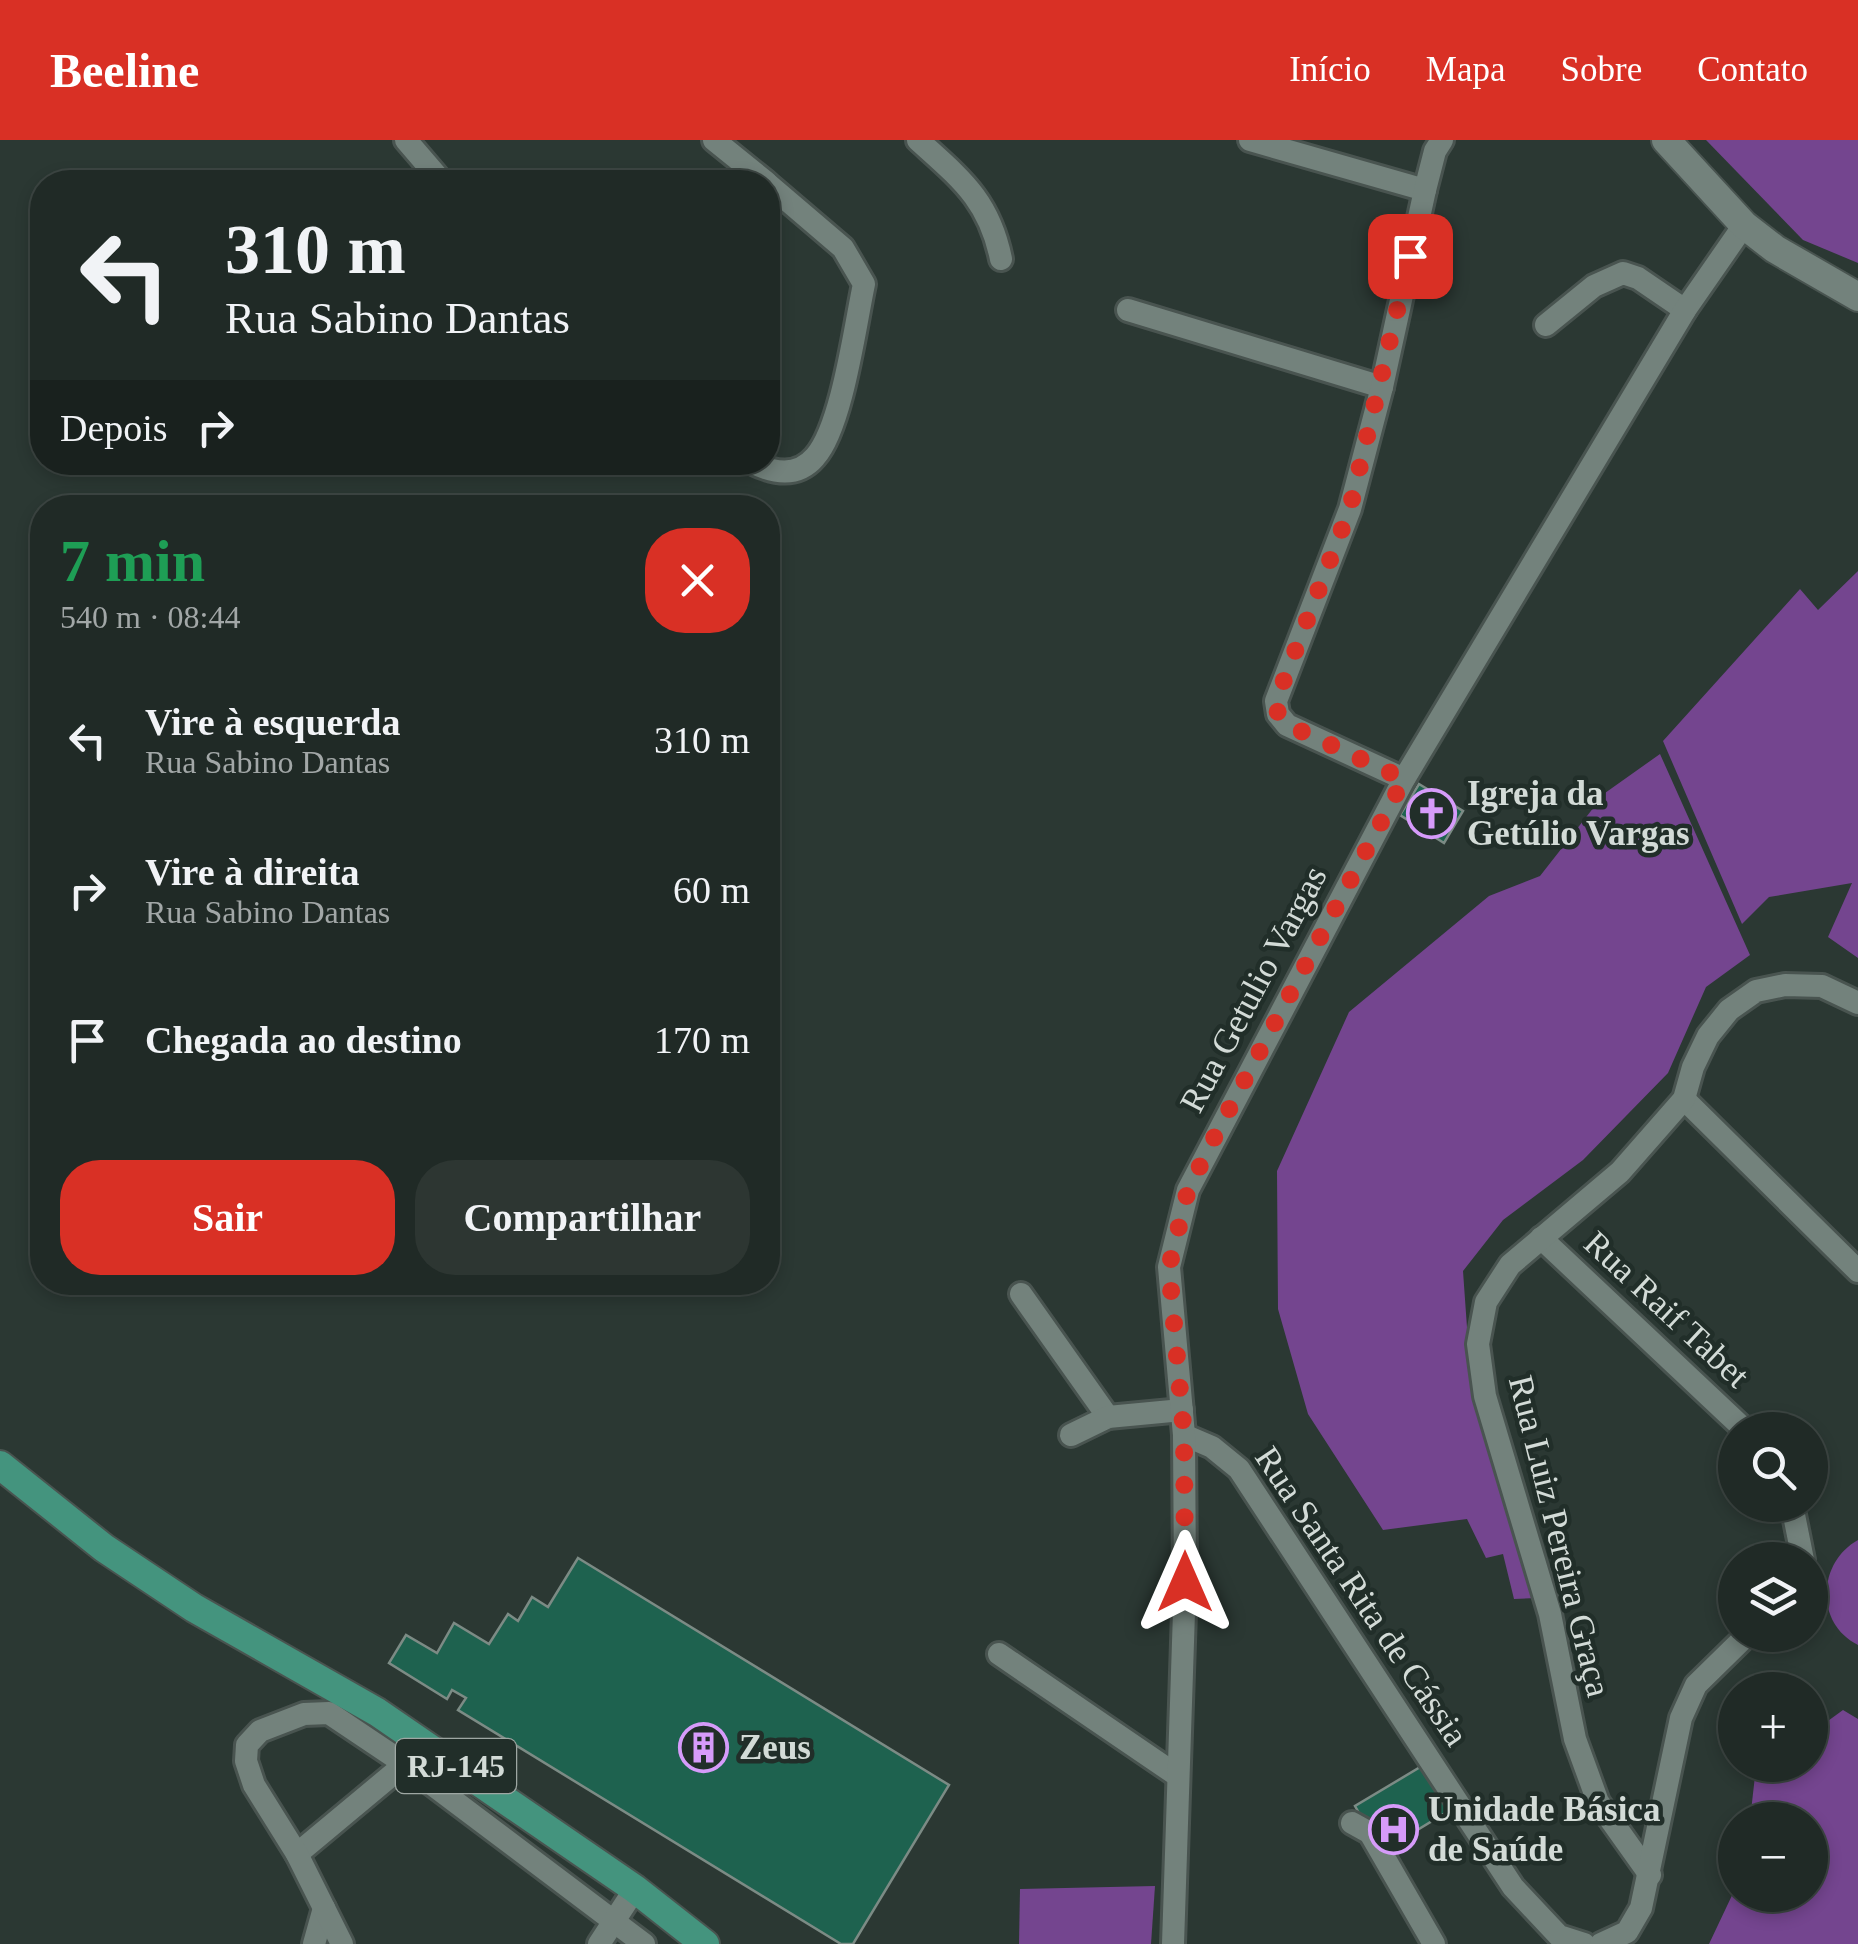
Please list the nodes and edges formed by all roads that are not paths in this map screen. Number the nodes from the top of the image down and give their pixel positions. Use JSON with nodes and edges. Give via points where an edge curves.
{"nodes":[{"id":1,"x":406,"y":140,"type":"edge"},
{"id":2,"x":714,"y":140,"type":"edge"},
{"id":3,"x":918,"y":140,"type":"edge"},
{"id":4,"x":1250,"y":140,"type":"edge"},
{"id":5,"x":1442,"y":140,"type":"edge"},
{"id":6,"x":1666,"y":140,"type":"edge"},
{"id":7,"x":432,"y":170,"type":"edge"},
{"id":8,"x":751,"y":170,"type":"edge"},
{"id":9,"x":1425,"y":190,"type":"junction"},
{"id":10,"x":780,"y":194,"type":"edge"},
{"id":11,"x":1744,"y":226,"type":"junction"},
{"id":12,"x":1001,"y":260,"type":"dead end"},
{"id":13,"x":1858,"y":297,"type":"edge"},
{"id":14,"x":1128,"y":310,"type":"dead end"},
{"id":15,"x":1685,"y":310,"type":"junction"},
{"id":16,"x":1546,"y":326,"type":"dead end"},
{"id":17,"x":1382,"y":387,"type":"junction"},
{"id":18,"x":780,"y":473,"type":"edge"},
{"id":19,"x":1404,"y":779,"type":"junction"},
{"id":20,"x":1858,"y":1003,"type":"edge"},
{"id":21,"x":1684,"y":1099,"type":"junction"},
{"id":22,"x":1542,"y":1238,"type":"junction"},
{"id":23,"x":1858,"y":1271,"type":"edge"},
{"id":24,"x":1021,"y":1294,"type":"dead end"},
{"id":25,"x":1182,"y":1410,"type":"junction"},
{"id":26,"x":1726,"y":1412,"type":"edge"},
{"id":27,"x":1108,"y":1417,"type":"junction"},
{"id":28,"x":1071,"y":1435,"type":"dead end"},
{"id":29,"x":1184,"y":1435,"type":"junction"},
{"id":30,"x":0,"y":1465,"type":"edge"},
{"id":31,"x":1730,"y":1652,"type":"edge"},
{"id":32,"x":999,"y":1654,"type":"dead end"},
{"id":33,"x":405,"y":1764,"type":"junction"},
{"id":34,"x":1178,"y":1776,"type":"junction"},
{"id":35,"x":1352,"y":1823,"type":"dead end"},
{"id":36,"x":297,"y":1854,"type":"junction"},
{"id":37,"x":1650,"y":1875,"type":"junction"},
{"id":38,"x":635,"y":1889,"type":"junction"},
{"id":39,"x":324,"y":1908,"type":"junction"},
{"id":40,"x":614,"y":1920,"type":"junction"},
{"id":41,"x":1561,"y":1940,"type":"edge"},
{"id":42,"x":314,"y":1944,"type":"edge"},
{"id":43,"x":342,"y":1944,"type":"edge"},
{"id":44,"x":599,"y":1944,"type":"edge"},
{"id":45,"x":644,"y":1944,"type":"edge"},
{"id":46,"x":705,"y":1944,"type":"edge"},
{"id":47,"x":1173,"y":1944,"type":"edge"},
{"id":48,"x":1434,"y":1944,"type":"edge"},
{"id":49,"x":1584,"y":1944,"type":"edge"},
{"id":50,"x":1601,"y":1944,"type":"edge"}],
"edges":[{"from":1,"to":7,"type":"street"},
{"from":2,"to":8,"type":"street"},
{"from":3,"to":12,"type":"street","via":[[972,188],[995,229]]},
{"from":4,"to":9,"type":"street"},
{"from":5,"to":9,"type":"street"},
{"from":6,"to":11,"type":"street"},
{"from":9,"to":17,"type":"street"},
{"from":10,"to":18,"type":"street","via":[[843,248],[864,284],[836,414],[816,457]]},
{"from":11,"to":13,"type":"street"},
{"from":11,"to":15,"type":"street","name":"Rua Getulio Vargas"},
{"from":14,"to":17,"type":"street"},
{"from":15,"to":16,"type":"street","via":[[1623,273],[1594,286]]},
{"from":15,"to":19,"type":"street","name":"Rua Getulio Vargas"},
{"from":17,"to":19,"type":"street","via":[[1350,508],[1276,701],[1288,725]]},
{"from":19,"to":25,"type":"street","name":"Rua Getulio Vargas","via":[[1188,1190],[1169,1267]]},
{"from":20,"to":21,"type":"street","name":"Rua Luiz Pereira Graça","via":[[1822,986],[1756,991],[1728,1010],[1708,1036]]},
{"from":21,"to":22,"type":"street","name":"Rua Luiz Pereira Graça","via":[[1620,1172]]},
{"from":21,"to":23,"type":"street"},
{"from":22,"to":26,"type":"street","name":"Rua Raif Tabet"},
{"from":22,"to":37,"type":"street","name":"Rua Luiz Pereira Graça","via":[[1510,1266],[1486,1302],[1478,1344],[1484,1396],[1550,1614],[1575,1739],[1598,1802]]},
{"from":24,"to":27,"type":"street"},
{"from":25,"to":27,"type":"street"},
{"from":25,"to":29,"type":"street","name":"Rua Getulio Vargas"},
{"from":27,"to":28,"type":"street"},
{"from":29,"to":34,"type":"street","name":"Rua Getulio Vargas"},
{"from":29,"to":41,"type":"street","name":"Rua Santa Rita de Cássia","via":[[1239,1468],[1514,1887]]},
{"from":30,"to":38,"type":"main road","number":"RJ-145","via":[[104,1548],[194,1608],[377,1712]]},
{"from":31,"to":37,"type":"street","via":[[1696,1686],[1681,1718]]},
{"from":32,"to":34,"type":"street"},
{"from":33,"to":36,"type":"street"},
{"from":33,"to":36,"type":"street","via":[[329,1714],[260,1731],[246,1761]]},
{"from":33,"to":40,"type":"street"},
{"from":34,"to":47,"type":"street","name":"Rua Getulio Vargas"},
{"from":35,"to":48,"type":"street","via":[[1370,1833]]},
{"from":36,"to":39,"type":"street"},
{"from":37,"to":50,"type":"street","via":[[1626,1932]]},
{"from":38,"to":40,"type":"street"},
{"from":38,"to":46,"type":"main road","number":"RJ-145"},
{"from":39,"to":42,"type":"street"},
{"from":39,"to":43,"type":"street"},
{"from":40,"to":44,"type":"street"},
{"from":40,"to":45,"type":"street"},
{"from":41,"to":49,"type":"street","name":"Rua Santa Rita de Cássia"}]}
